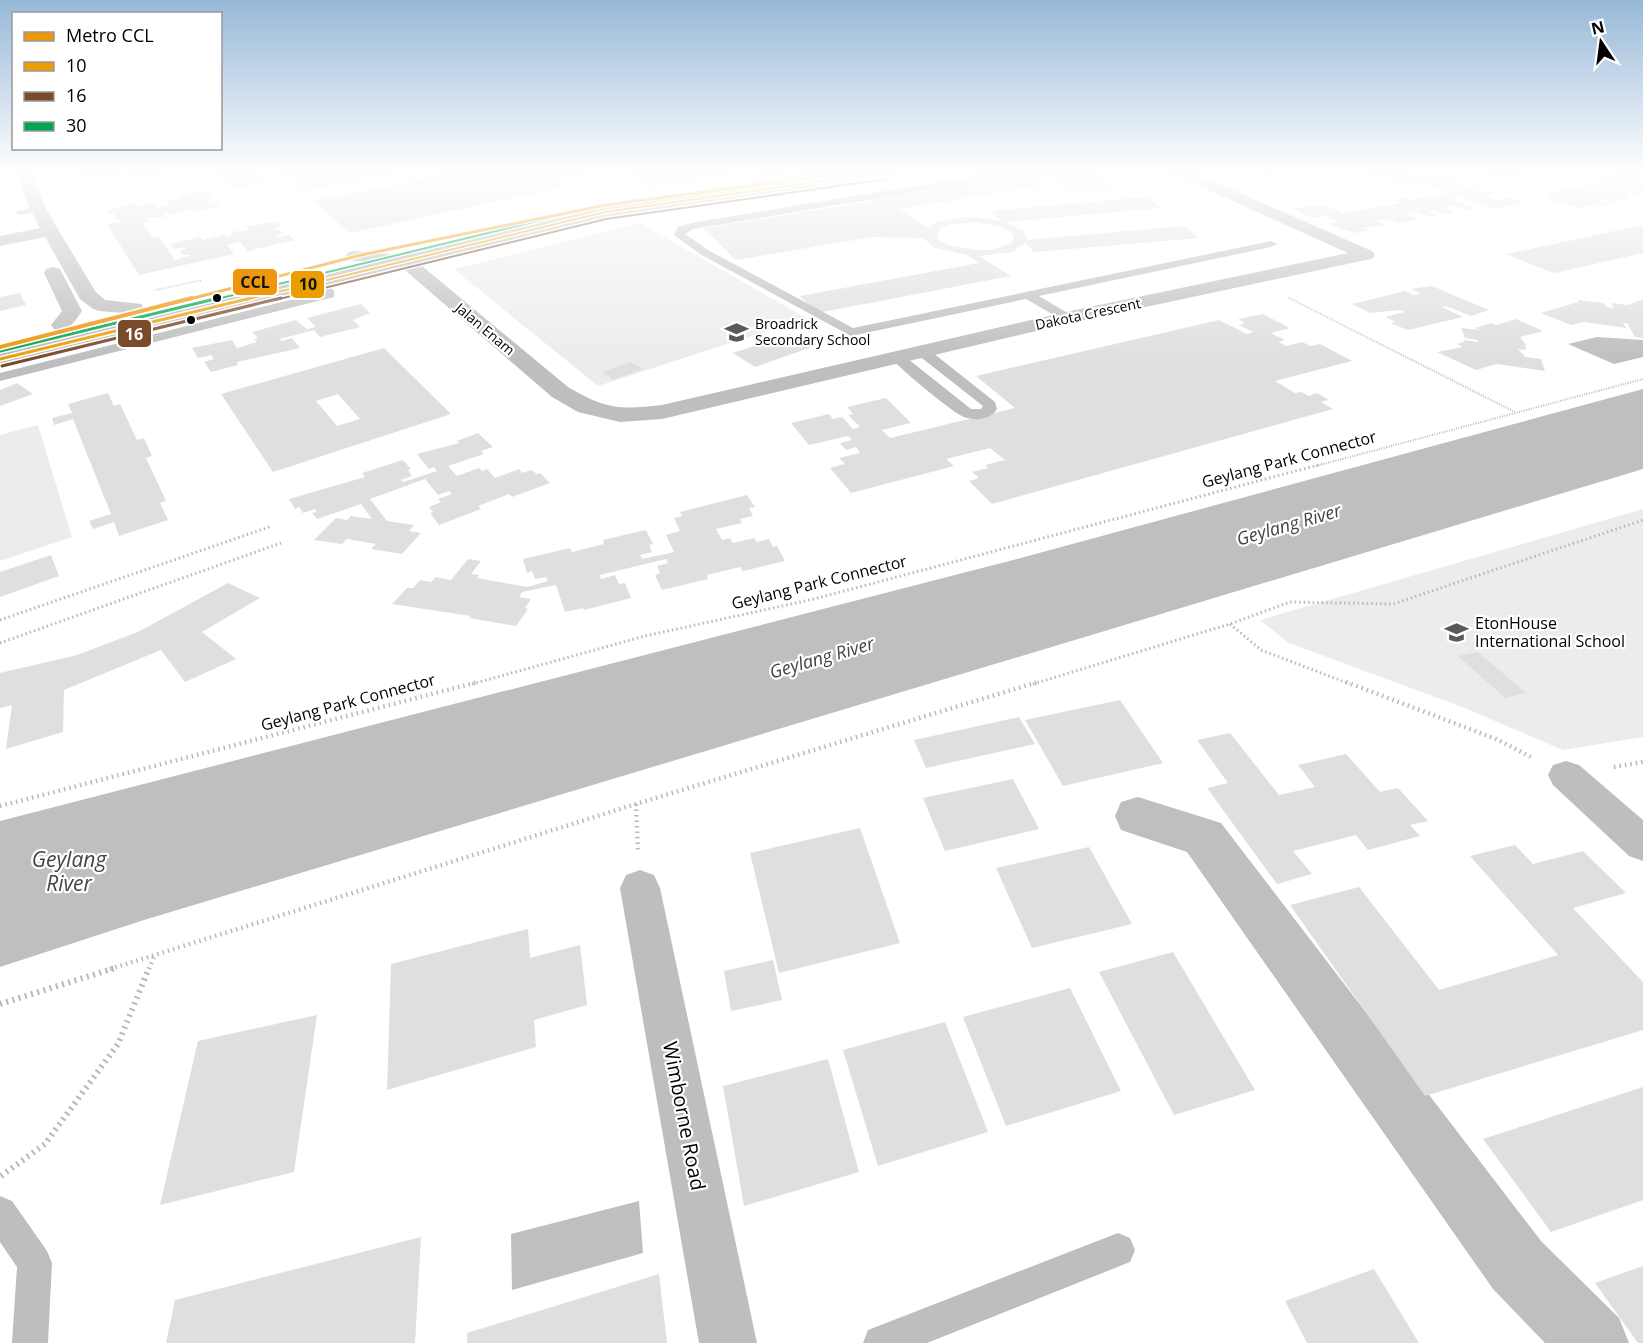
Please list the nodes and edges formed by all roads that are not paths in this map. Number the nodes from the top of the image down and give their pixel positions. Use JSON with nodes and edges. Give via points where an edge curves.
{"nodes":[{"id":1,"x":32,"y":235,"type":"edge"},
{"id":2,"x":41,"y":235,"type":"edge"},
{"id":3,"x":41,"y":235,"type":"edge"},
{"id":4,"x":453,"y":235,"type":"edge"},
{"id":5,"x":510,"y":235,"type":"edge"},
{"id":6,"x":679,"y":235,"type":"edge"},
{"id":7,"x":1320,"y":235,"type":"edge"},
{"id":8,"x":0,"y":241,"type":"edge"},
{"id":9,"x":1271,"y":244,"type":"dead end"},
{"id":10,"x":355,"y":256,"type":"junction"},
{"id":11,"x":404,"y":260,"type":"junction"},
{"id":12,"x":320,"y":281,"type":"junction"},
{"id":13,"x":1026,"y":294,"type":"junction"},
{"id":14,"x":134,"y":308,"type":"junction"},
{"id":15,"x":1066,"y":318,"type":"junction"},
{"id":16,"x":61,"y":325,"type":"junction"},
{"id":17,"x":0,"y":339,"type":"edge"},
{"id":18,"x":923,"y":352,"type":"junction"},
{"id":19,"x":898,"y":358,"type":"junction"},
{"id":20,"x":0,"y":359,"type":"edge"},
{"id":21,"x":0,"y":377,"type":"edge"},
{"id":22,"x":1002,"y":397,"type":"dead end"},
{"id":23,"x":985,"y":400,"type":"junction"},
{"id":24,"x":612,"y":416,"type":"joint"},
{"id":25,"x":1566,"y":775,"type":"road end"},
{"id":26,"x":1643,"y":844,"type":"edge"},
{"id":27,"x":640,"y":888,"type":"road end"},
{"id":28,"x":0,"y":1213,"type":"edge"},
{"id":29,"x":1118,"y":1250,"type":"dead end"},
{"id":30,"x":30,"y":1343,"type":"edge"},
{"id":31,"x":728,"y":1343,"type":"edge"},
{"id":32,"x":881,"y":1343,"type":"edge"}],
"edges":[{"from":1,"to":8,"type":"street"},
{"from":2,"to":14,"type":"street","via":[[100,305]]},
{"from":3,"to":16,"type":"street","via":[[72,311]]},
{"from":4,"to":10,"type":"main road"},
{"from":5,"to":11,"type":"main road"},
{"from":6,"to":13,"type":"lane","via":[[851,332]]},
{"from":7,"to":15,"type":"street","name":"Dakota Crescent","via":[[1366,255]]},
{"from":9,"to":13,"type":"lane"},
{"from":10,"to":11,"type":"street"},
{"from":10,"to":14,"type":"main road"},
{"from":11,"to":12,"type":"main road"},
{"from":11,"to":24,"type":"street","name":"Jalan Enam","via":[[560,392],[584,407]]},
{"from":12,"to":20,"type":"main road"},
{"from":12,"to":21,"type":"lane","via":[[330,294]]},
{"from":13,"to":15,"type":"lane"},
{"from":14,"to":16,"type":"main road"},
{"from":15,"to":18,"type":"street","name":"Dakota Crescent"},
{"from":16,"to":17,"type":"main road"},
{"from":18,"to":19,"type":"street","name":"Dakota Crescent"},
{"from":18,"to":23,"type":"lane"},
{"from":19,"to":23,"type":"lane","via":[[967,413],[985,414],[990,405]]},
{"from":19,"to":24,"type":"street","name":"Dakota Crescent","via":[[663,412]]},
{"from":22,"to":23,"type":"lane"},
{"from":25,"to":26,"type":"street"},
{"from":27,"to":31,"type":"street","name":"Wimborne Road"},
{"from":28,"to":30,"type":"lane","via":[[35,1263]]},
{"from":29,"to":32,"type":"lane"}]}
